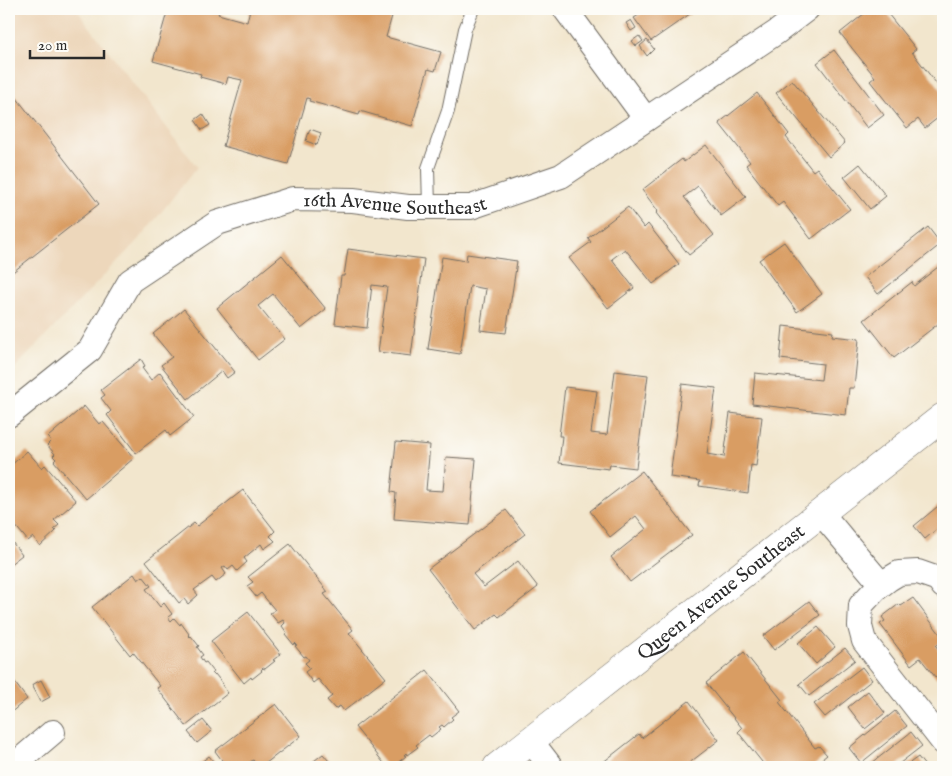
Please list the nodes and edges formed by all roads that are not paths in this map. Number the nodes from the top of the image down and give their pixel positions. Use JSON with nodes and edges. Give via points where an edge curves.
{"nodes":[{"id":1,"x":473,"y":9,"type":"edge"},
{"id":2,"x":565,"y":9,"type":"edge"},
{"id":3,"x":807,"y":9,"type":"edge"},
{"id":4,"x":646,"y":119,"type":"junction"},
{"id":5,"x":429,"y":207,"type":"junction"},
{"id":6,"x":9,"y":414,"type":"edge"},
{"id":7,"x":943,"y":417,"type":"edge"},
{"id":8,"x":821,"y":513,"type":"junction"},
{"id":9,"x":881,"y":584,"type":"junction"},
{"id":10,"x":943,"y":586,"type":"edge"},
{"id":11,"x":53,"y":732,"type":"dead end"},
{"id":12,"x":531,"y":741,"type":"junction"},
{"id":13,"x":943,"y":742,"type":"edge"},
{"id":14,"x":12,"y":767,"type":"edge"},
{"id":15,"x":497,"y":767,"type":"edge"},
{"id":16,"x":551,"y":767,"type":"edge"}],
"edges":[{"from":1,"to":5,"type":"lane","via":[[465,29],[448,111],[428,168]]},
{"from":2,"to":4,"type":"street"},
{"from":3,"to":4,"type":"street","name":"16th Avenue Southeast"},
{"from":4,"to":5,"type":"street","name":"16th Avenue Southeast","via":[[561,176],[471,207]]},
{"from":5,"to":6,"type":"street","name":"16th Avenue Southeast","via":[[353,200],[293,199],[217,223],[130,281],[90,350]]},
{"from":7,"to":8,"type":"main road","name":"Queen Avenue Southeast"},
{"from":8,"to":9,"type":"street"},
{"from":8,"to":12,"type":"main road","name":"Queen Avenue Southeast"},
{"from":9,"to":10,"type":"street","via":[[899,573],[918,572],[938,579]]},
{"from":9,"to":13,"type":"street","via":[[861,604],[860,626],[864,641]]},
{"from":11,"to":14,"type":"street"},
{"from":12,"to":15,"type":"main road","name":"Queen Avenue Southeast"},
{"from":12,"to":16,"type":"street"}]}
